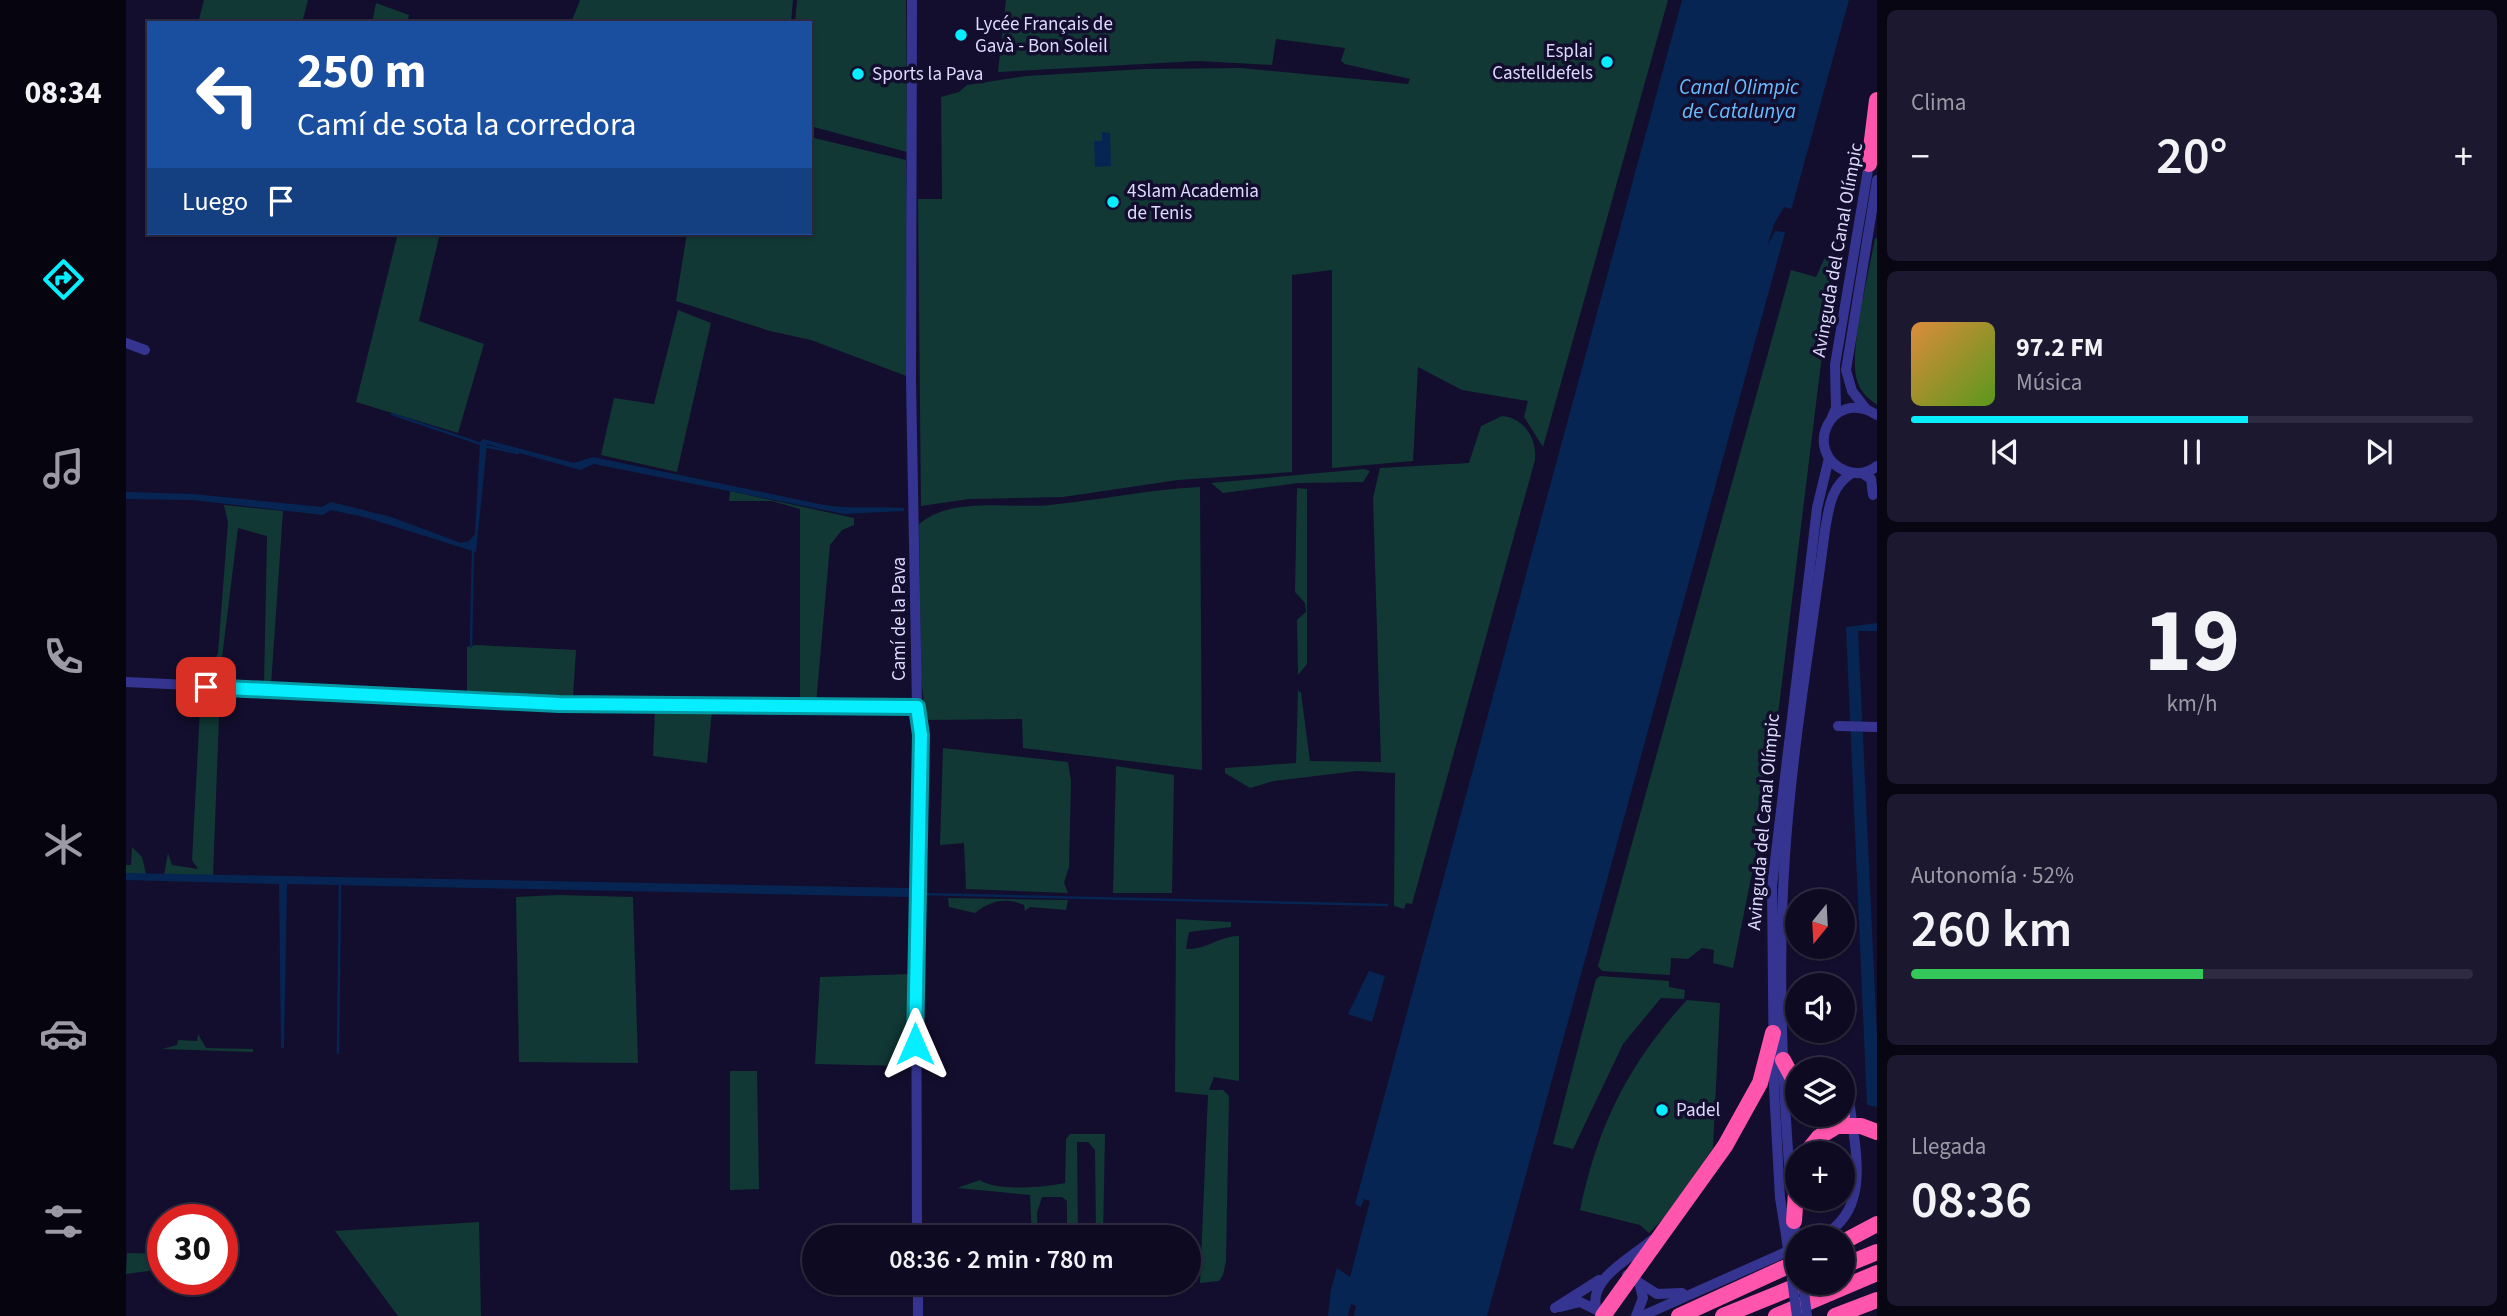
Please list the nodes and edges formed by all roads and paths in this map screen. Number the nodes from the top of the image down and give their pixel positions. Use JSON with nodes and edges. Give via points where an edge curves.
{"nodes":[{"id":1,"x":912,"y":0,"type":"edge"},
{"id":2,"x":1877,"y":100,"type":"edge"},
{"id":3,"x":1877,"y":129,"type":"edge"},
{"id":4,"x":1869,"y":164,"type":"junction"},
{"id":5,"x":1877,"y":180,"type":"edge"},
{"id":6,"x":126,"y":343,"type":"edge"},
{"id":7,"x":145,"y":350,"type":"dead end"},
{"id":8,"x":1866,"y":409,"type":"junction"},
{"id":9,"x":1877,"y":415,"type":"edge"},
{"id":10,"x":1832,"y":417,"type":"junction"},
{"id":11,"x":1829,"y":458,"type":"junction"},
{"id":12,"x":1877,"y":466,"type":"edge"},
{"id":13,"x":1857,"y":473,"type":"junction"},
{"id":14,"x":1877,"y":484,"type":"edge"},
{"id":15,"x":126,"y":682,"type":"edge"},
{"id":16,"x":917,"y":707,"type":"junction"},
{"id":17,"x":1841,"y":726,"type":"dead end"},
{"id":18,"x":1873,"y":727,"type":"edge"},
{"id":19,"x":1773,"y":1033,"type":"junction"},
{"id":20,"x":1783,"y":1060,"type":"junction"},
{"id":21,"x":1785,"y":1064,"type":"edge"},
{"id":22,"x":1855,"y":1119,"type":"edge"},
{"id":23,"x":1855,"y":1123,"type":"edge"},
{"id":24,"x":1877,"y":1123,"type":"edge"},
{"id":25,"x":1830,"y":1127,"type":"edge"},
{"id":26,"x":1847,"y":1127,"type":"edge"},
{"id":27,"x":1877,"y":1132,"type":"edge"},
{"id":28,"x":1816,"y":1141,"type":"edge"},
{"id":29,"x":1675,"y":1219,"type":"junction"},
{"id":30,"x":1877,"y":1224,"type":"edge"},
{"id":31,"x":917,"y":1225,"type":"edge"},
{"id":32,"x":1790,"y":1225,"type":"edge"},
{"id":33,"x":1790,"y":1225,"type":"edge"},
{"id":34,"x":1837,"y":1225,"type":"edge"},
{"id":35,"x":1877,"y":1232,"type":"edge"},
{"id":36,"x":1855,"y":1236,"type":"edge"},
{"id":37,"x":1855,"y":1239,"type":"edge"},
{"id":38,"x":1785,"y":1251,"type":"edge"},
{"id":39,"x":1877,"y":1252,"type":"edge"},
{"id":40,"x":1855,"y":1261,"type":"edge"},
{"id":41,"x":1785,"y":1267,"type":"edge"},
{"id":42,"x":1877,"y":1273,"type":"edge"},
{"id":43,"x":1609,"y":1275,"type":"junction"},
{"id":44,"x":1636,"y":1282,"type":"junction"},
{"id":45,"x":1697,"y":1289,"type":"junction"},
{"id":46,"x":1785,"y":1290,"type":"edge"},
{"id":47,"x":918,"y":1295,"type":"edge"},
{"id":48,"x":1795,"y":1295,"type":"edge"},
{"id":49,"x":1804,"y":1295,"type":"edge"},
{"id":50,"x":1877,"y":1300,"type":"edge"},
{"id":51,"x":1602,"y":1314,"type":"edge"},
{"id":52,"x":918,"y":1316,"type":"edge"},
{"id":53,"x":1636,"y":1316,"type":"edge"},
{"id":54,"x":1642,"y":1316,"type":"edge"},
{"id":55,"x":1679,"y":1316,"type":"edge"},
{"id":56,"x":1723,"y":1316,"type":"edge"},
{"id":57,"x":1776,"y":1316,"type":"edge"},
{"id":58,"x":1797,"y":1316,"type":"edge"},
{"id":59,"x":1807,"y":1316,"type":"edge"},
{"id":60,"x":1835,"y":1316,"type":"edge"}],
"edges":[{"from":1,"to":16,"type":"street","name":"Camí de la Pava"},
{"from":2,"to":4,"type":"highway"},
{"from":3,"to":4,"type":"street","name":"Avinguda del Canal Olímpic"},
{"from":4,"to":10,"type":"street","name":"Avinguda del Canal Olímpic","via":[[1835,365]]},
{"from":5,"to":8,"type":"street","name":"Avinguda del Canal Olímpic","via":[[1846,370],[1852,391]]},
{"from":6,"to":7,"type":"street"},
{"from":8,"to":9,"type":"street"},
{"from":8,"to":10,"type":"street","via":[[1848,408]]},
{"from":10,"to":11,"type":"street","name":"Avinguda del Canal Olímpic","via":[[1824,444]]},
{"from":11,"to":13,"type":"street","via":[[1836,466]]},
{"from":11,"to":19,"type":"street","name":"Avinguda del Canal Olímpic","via":[[1817,508],[1774,855]]},
{"from":12,"to":13,"type":"street"},
{"from":13,"to":14,"type":"street","via":[[1871,479],[1873,495]]},
{"from":13,"to":20,"type":"street","name":"Avinguda del Canal Olímpic","via":[[1838,485],[1829,503],[1790,804],[1782,907]]},
{"from":15,"to":16,"type":"street","via":[[559,704]]},
{"from":16,"to":31,"type":"street","name":"Camí de la Pava","via":[[921,735],[916,903]]},
{"from":17,"to":18,"type":"street"},
{"from":19,"to":29,"type":"highway","via":[[1760,1083],[1744,1114]]},
{"from":19,"to":32,"type":"street","name":"Avinguda del Canal Olímpic","via":[[1776,1131]]},
{"from":20,"to":21,"type":"highway"},
{"from":20,"to":33,"type":"street","name":"Avinguda del Canal Olímpic"},
{"from":22,"to":24,"type":"highway"},
{"from":23,"to":27,"type":"highway","bridge":true},
{"from":25,"to":28,"type":"highway"},
{"from":26,"to":34,"type":"street","via":[[1856,1150],[1856,1195],[1845,1219]]},
{"from":29,"to":43,"type":"street"},
{"from":29,"to":44,"type":"highway"},
{"from":30,"to":36,"type":"highway"},
{"from":35,"to":37,"type":"highway"},
{"from":38,"to":45,"type":"street"},
{"from":39,"to":40,"type":"highway"},
{"from":41,"to":55,"type":"highway"},
{"from":42,"to":57,"type":"highway"},
{"from":43,"to":44,"type":"street"},
{"from":43,"to":51,"type":"street","via":[[1594,1292]]},
{"from":43,"to":51,"type":"street","via":[[1555,1308],[1580,1302]]},
{"from":44,"to":45,"type":"street","via":[[1665,1296]]},
{"from":44,"to":51,"type":"highway"},
{"from":44,"to":53,"type":"street","via":[[1643,1298]]},
{"from":45,"to":54,"type":"street"},
{"from":46,"to":56,"type":"highway"},
{"from":47,"to":52,"type":"street"},
{"from":48,"to":58,"type":"street","name":"Avinguda del Canal Olímpic","bridge":true},
{"from":49,"to":59,"type":"street","bridge":true},
{"from":50,"to":60,"type":"highway"}]}
